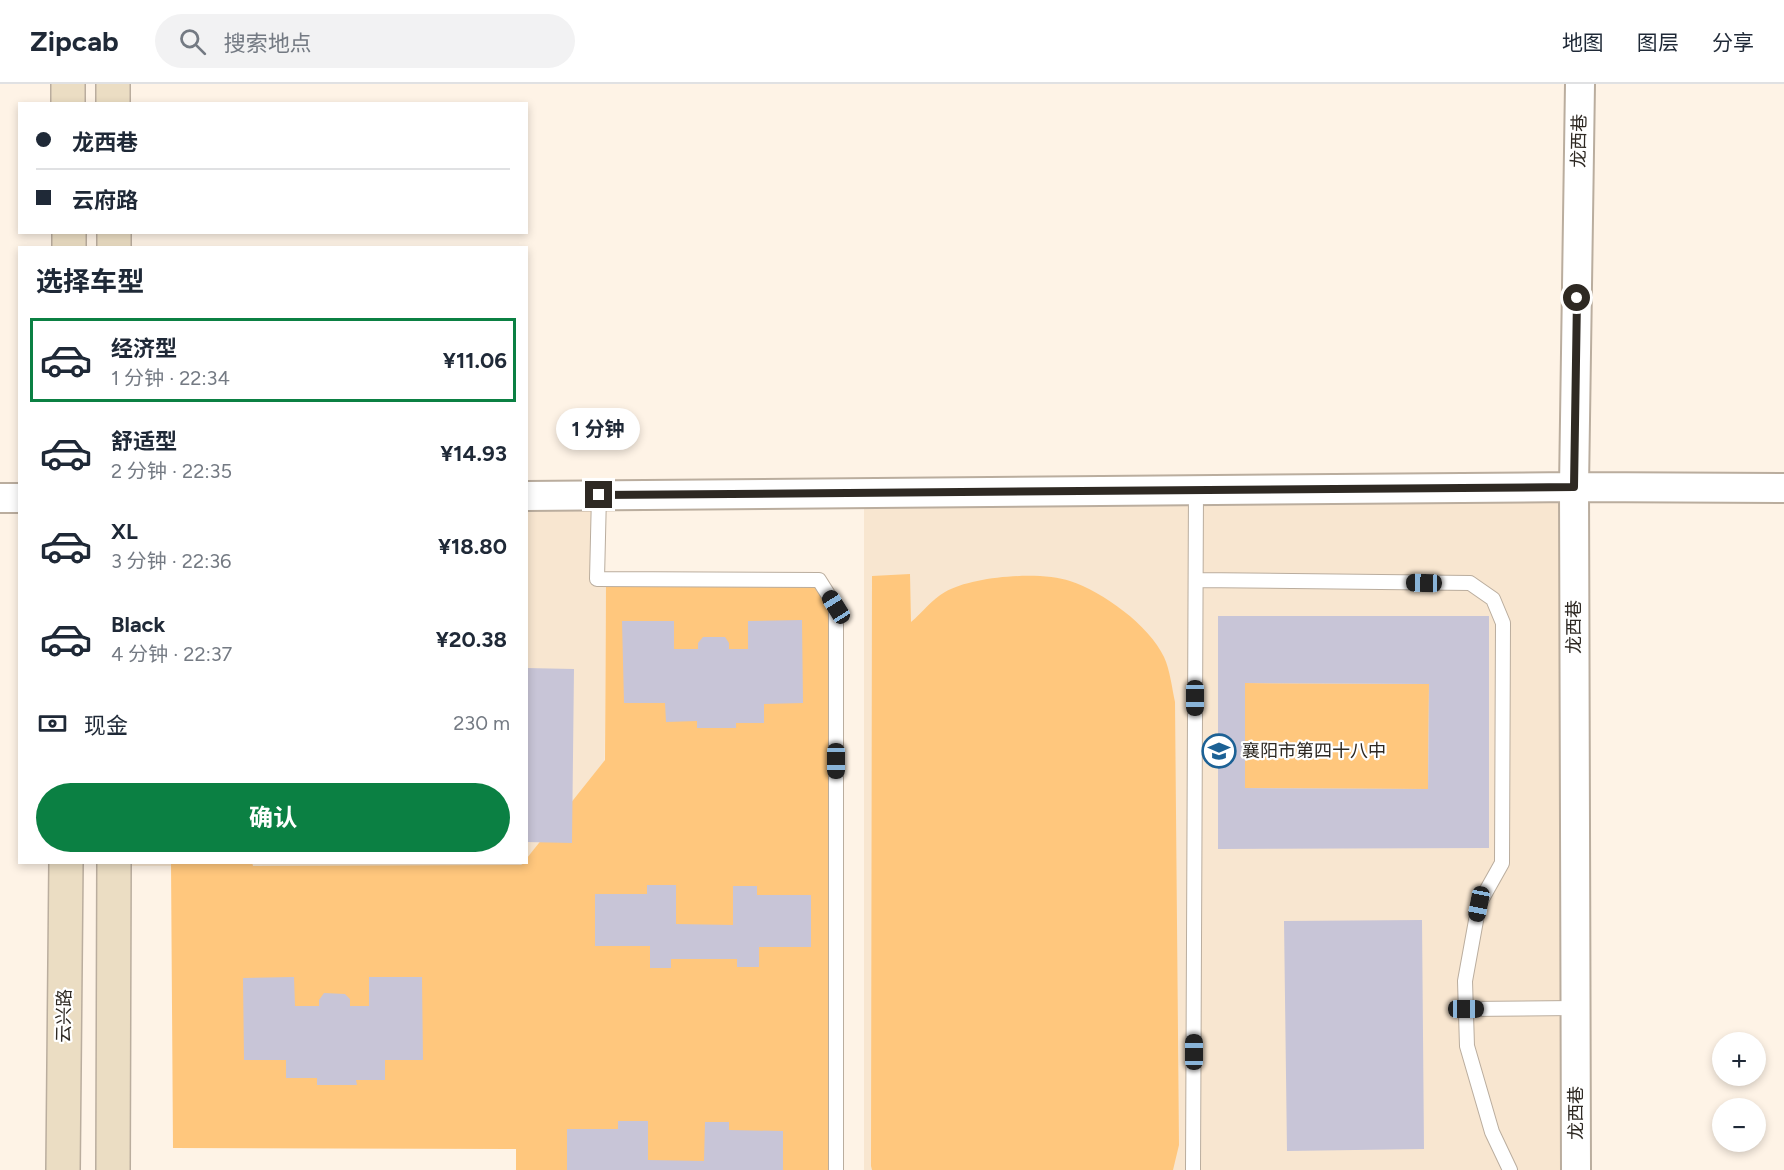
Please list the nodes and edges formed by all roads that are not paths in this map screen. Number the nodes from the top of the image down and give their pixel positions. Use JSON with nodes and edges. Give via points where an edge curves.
{"nodes":[{"id":1,"x":68,"y":84,"type":"edge"},
{"id":2,"x":113,"y":84,"type":"edge"},
{"id":3,"x":1580,"y":84,"type":"edge"},
{"id":4,"x":68,"y":102,"type":"edge"},
{"id":5,"x":113,"y":102,"type":"edge"},
{"id":6,"x":1574,"y":487,"type":"junction"},
{"id":7,"x":1784,"y":488,"type":"edge"},
{"id":8,"x":1196,"y":490,"type":"junction"},
{"id":9,"x":599,"y":495,"type":"junction"},
{"id":10,"x":528,"y":496,"type":"edge"},
{"id":11,"x":0,"y":498,"type":"edge"},
{"id":12,"x":18,"y":498,"type":"edge"},
{"id":13,"x":1196,"y":580,"type":"junction"},
{"id":14,"x":66,"y":864,"type":"edge"},
{"id":15,"x":114,"y":864,"type":"edge"},
{"id":16,"x":1575,"y":1008,"type":"junction"},
{"id":17,"x":1466,"y":1009,"type":"junction"},
{"id":18,"x":63,"y":1170,"type":"edge"},
{"id":19,"x":113,"y":1170,"type":"edge"},
{"id":20,"x":836,"y":1170,"type":"edge"},
{"id":21,"x":1193,"y":1170,"type":"edge"},
{"id":22,"x":1510,"y":1170,"type":"edge"},
{"id":23,"x":1576,"y":1170,"type":"edge"}],
"edges":[{"from":1,"to":4,"type":"street"},
{"from":2,"to":5,"type":"street"},
{"from":3,"to":6,"type":"street","name":"龙西巷"},
{"from":6,"to":7,"type":"street"},
{"from":6,"to":8,"type":"street"},
{"from":6,"to":16,"type":"street","name":"龙西巷"},
{"from":8,"to":9,"type":"street"},
{"from":8,"to":13,"type":"lane"},
{"from":9,"to":10,"type":"street"},
{"from":9,"to":20,"type":"lane","via":[[597,579],[819,580],[836,607]]},
{"from":11,"to":12,"type":"street"},
{"from":13,"to":17,"type":"lane","via":[[1470,583],[1493,599],[1503,623],[1502,863],[1479,904],[1465,981]]},
{"from":13,"to":21,"type":"lane"},
{"from":14,"to":18,"type":"street","name":"云兴路"},
{"from":15,"to":19,"type":"street"},
{"from":16,"to":17,"type":"lane"},
{"from":16,"to":23,"type":"street","name":"龙西巷"},
{"from":17,"to":22,"type":"lane","via":[[1467,1046],[1492,1132]]}]}
